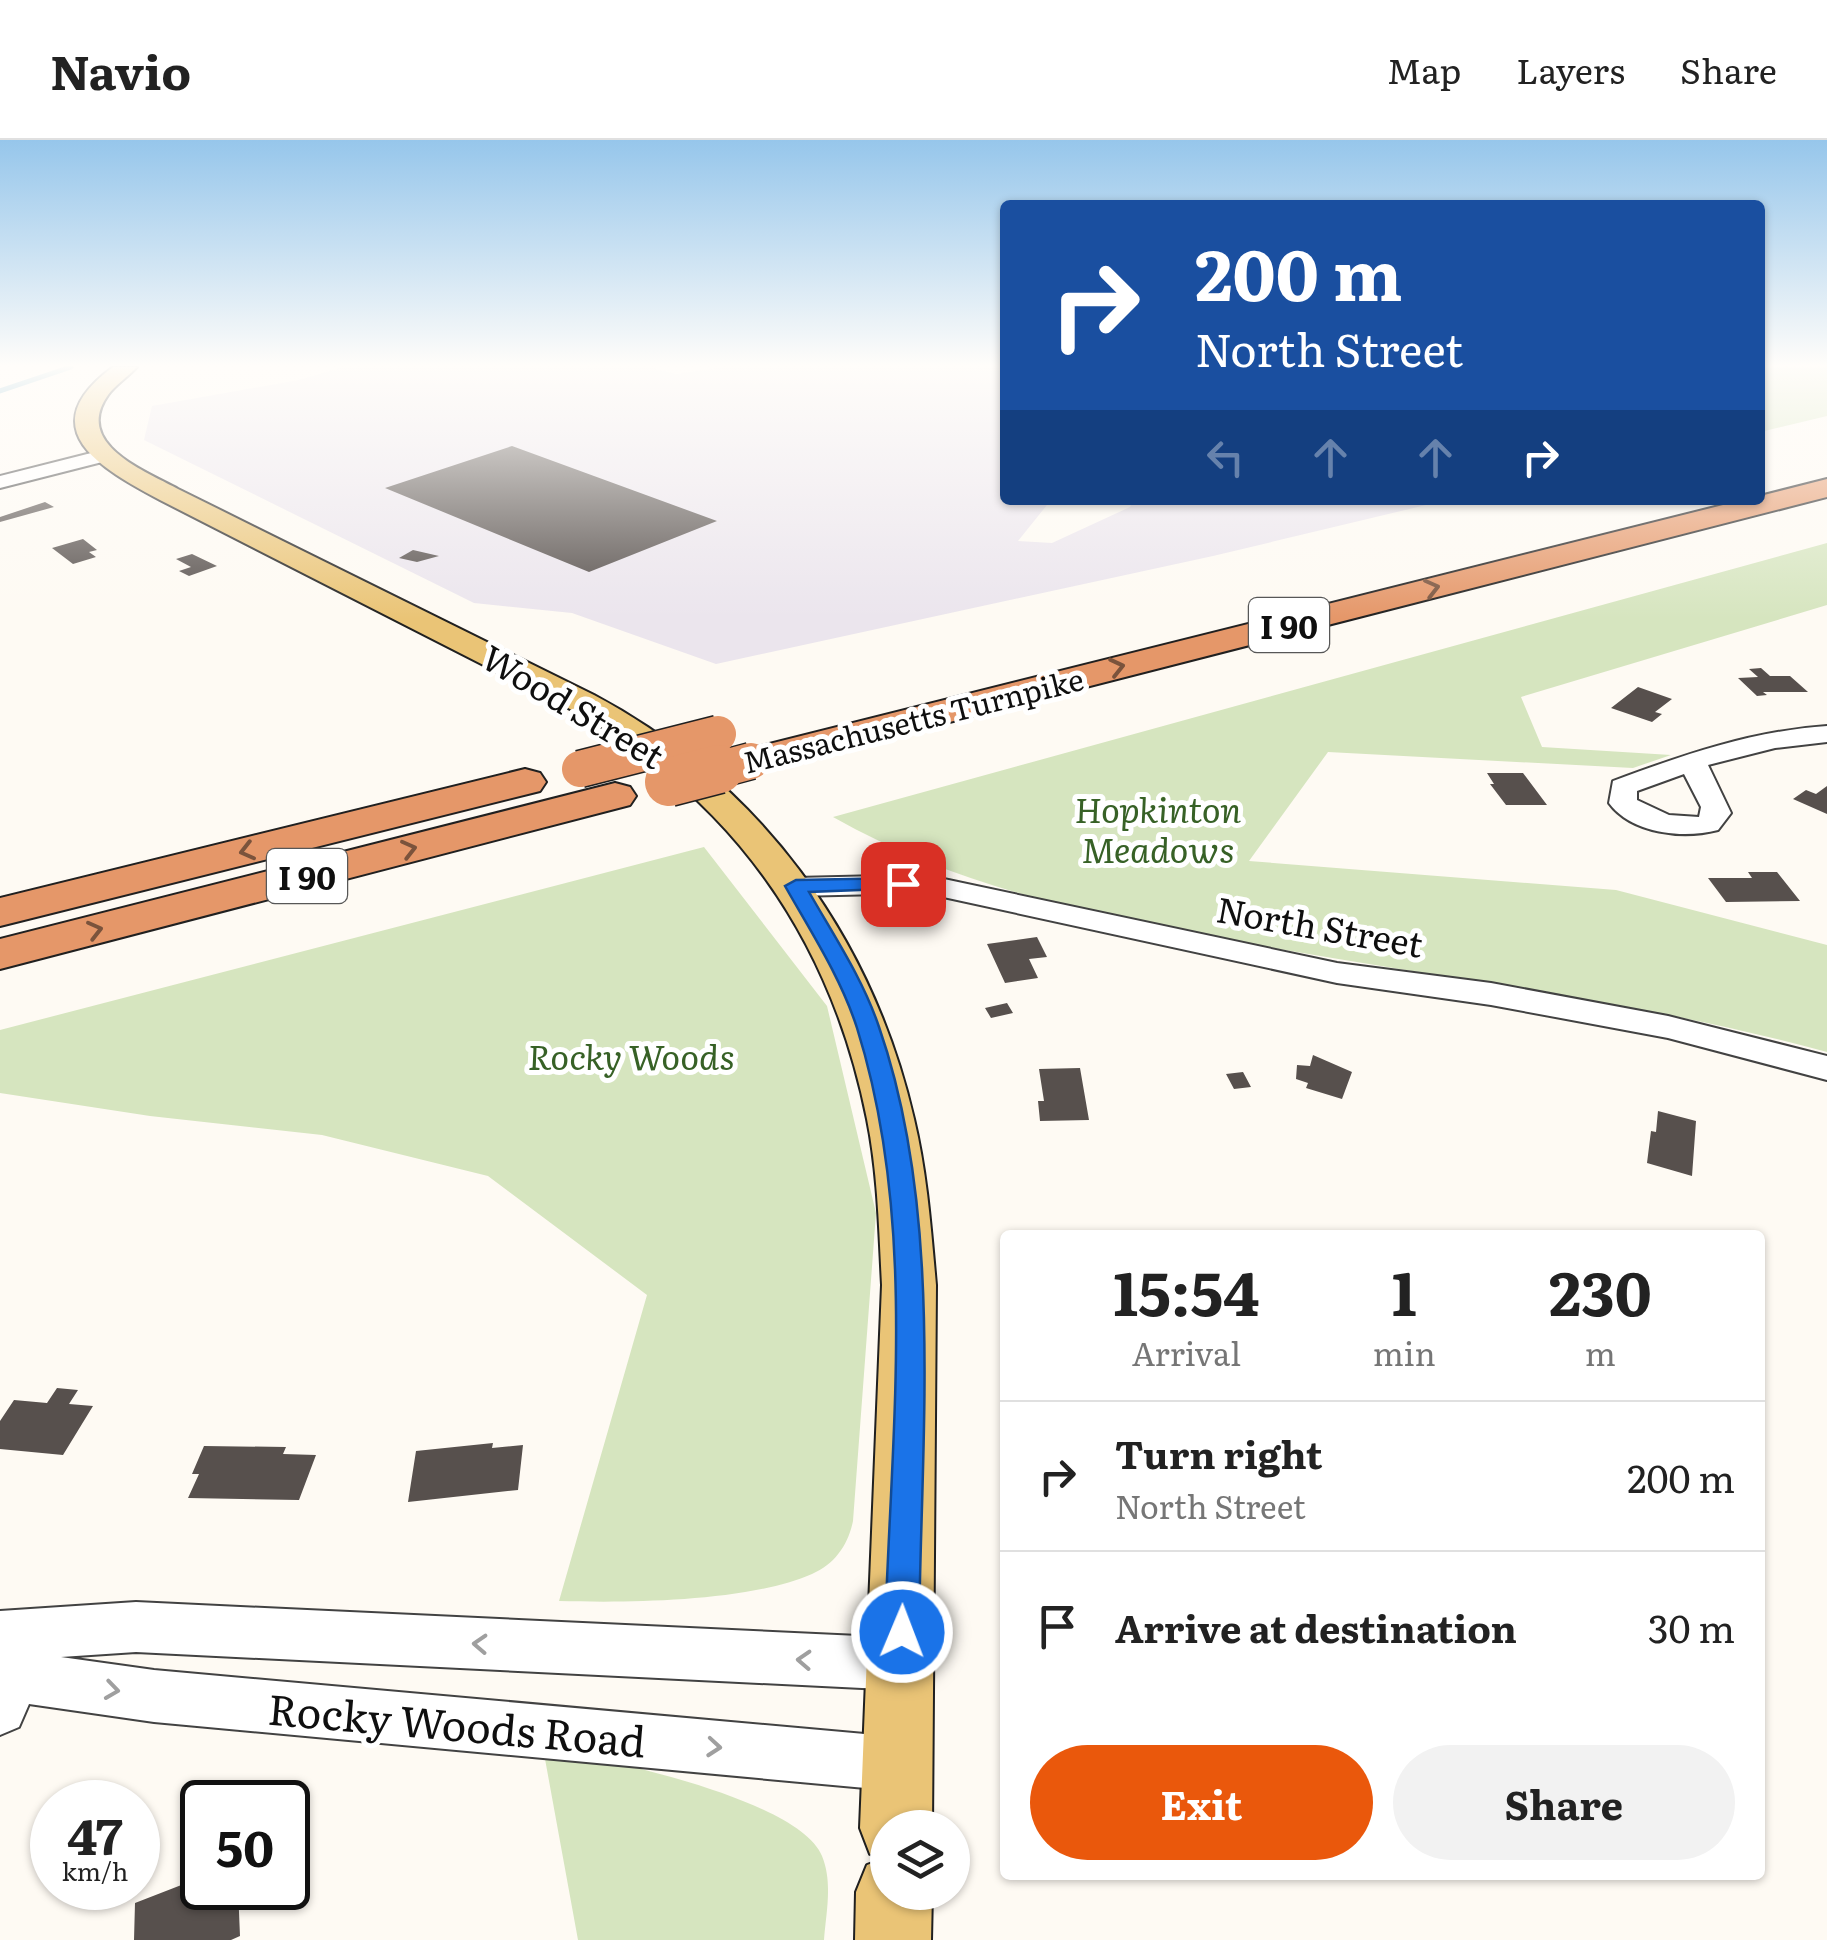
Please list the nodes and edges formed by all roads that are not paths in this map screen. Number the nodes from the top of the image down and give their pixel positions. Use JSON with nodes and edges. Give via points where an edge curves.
{"nodes":[{"id":1,"x":100,"y":451,"type":"edge"},
{"id":2,"x":104,"y":456,"type":"junction"},
{"id":3,"x":1827,"y":462,"type":"edge"},
{"id":4,"x":1765,"y":478,"type":"edge"},
{"id":5,"x":0,"y":482,"type":"edge"},
{"id":6,"x":1827,"y":488,"type":"edge"},
{"id":7,"x":1765,"y":502,"type":"edge"},
{"id":8,"x":1654,"y":505,"type":"edge"},
{"id":9,"x":1754,"y":505,"type":"edge"},
{"id":10,"x":794,"y":716,"type":"dead end"},
{"id":11,"x":1827,"y":734,"type":"edge"},
{"id":12,"x":1694,"y":764,"type":"dead end"},
{"id":13,"x":597,"y":783,"type":"junction"},
{"id":14,"x":796,"y":886,"type":"junction"},
{"id":15,"x":0,"y":912,"type":"edge"},
{"id":16,"x":0,"y":954,"type":"edge"},
{"id":17,"x":1827,"y":1068,"type":"edge"},
{"id":18,"x":13,"y":1664,"type":"edge"},
{"id":19,"x":902,"y":1664,"type":"junction"},
{"id":20,"x":898,"y":1764,"type":"junction"},
{"id":21,"x":897,"y":1810,"type":"edge"},
{"id":22,"x":894,"y":1910,"type":"edge"},
{"id":23,"x":893,"y":1940,"type":"edge"}],
"edges":[{"from":1,"to":2,"type":"main road"},
{"from":2,"to":5,"type":"street"},
{"from":2,"to":14,"type":"main road","name":"Wood Street","via":[[640,736],[746,826]]},
{"from":3,"to":4,"type":"highway"},
{"from":7,"to":6,"type":"highway","name":"Massachusetts Turnpike","number":"I 90","one_way":true,"bridge":true},
{"from":8,"to":10,"type":"highway","name":"Massachusetts Turnpike","number":"I 90"},
{"from":13,"to":9,"type":"highway","name":"Massachusetts Turnpike","number":"I 90","one_way":true,"bridge":true,"via":[[742,740]]},
{"from":11,"to":12,"type":"street","via":[[1776,736]]},
{"from":13,"to":15,"type":"highway","name":"Massachusetts Turnpike","number":"I 90","one_way":true},
{"from":16,"to":13,"type":"highway","name":"Massachusetts Turnpike","number":"I 90","one_way":true},
{"from":14,"to":17,"type":"street","name":"North Street","via":[[925,884],[1337,973],[1668,1027]]},
{"from":14,"to":19,"type":"main road","name":"Wood Street","via":[[868,1027],[901,1169],[909,1285]]},
{"from":19,"to":18,"type":"street","name":"Rocky Woods Road","one_way":true,"via":[[136,1626]]},
{"from":18,"to":20,"type":"street","name":"Rocky Woods Road","one_way":true,"via":[[154,1696]]},
{"from":19,"to":20,"type":"main road","name":"Wood Street"},
{"from":20,"to":21,"type":"main road","name":"Wood Street"},
{"from":22,"to":23,"type":"main road"}]}
